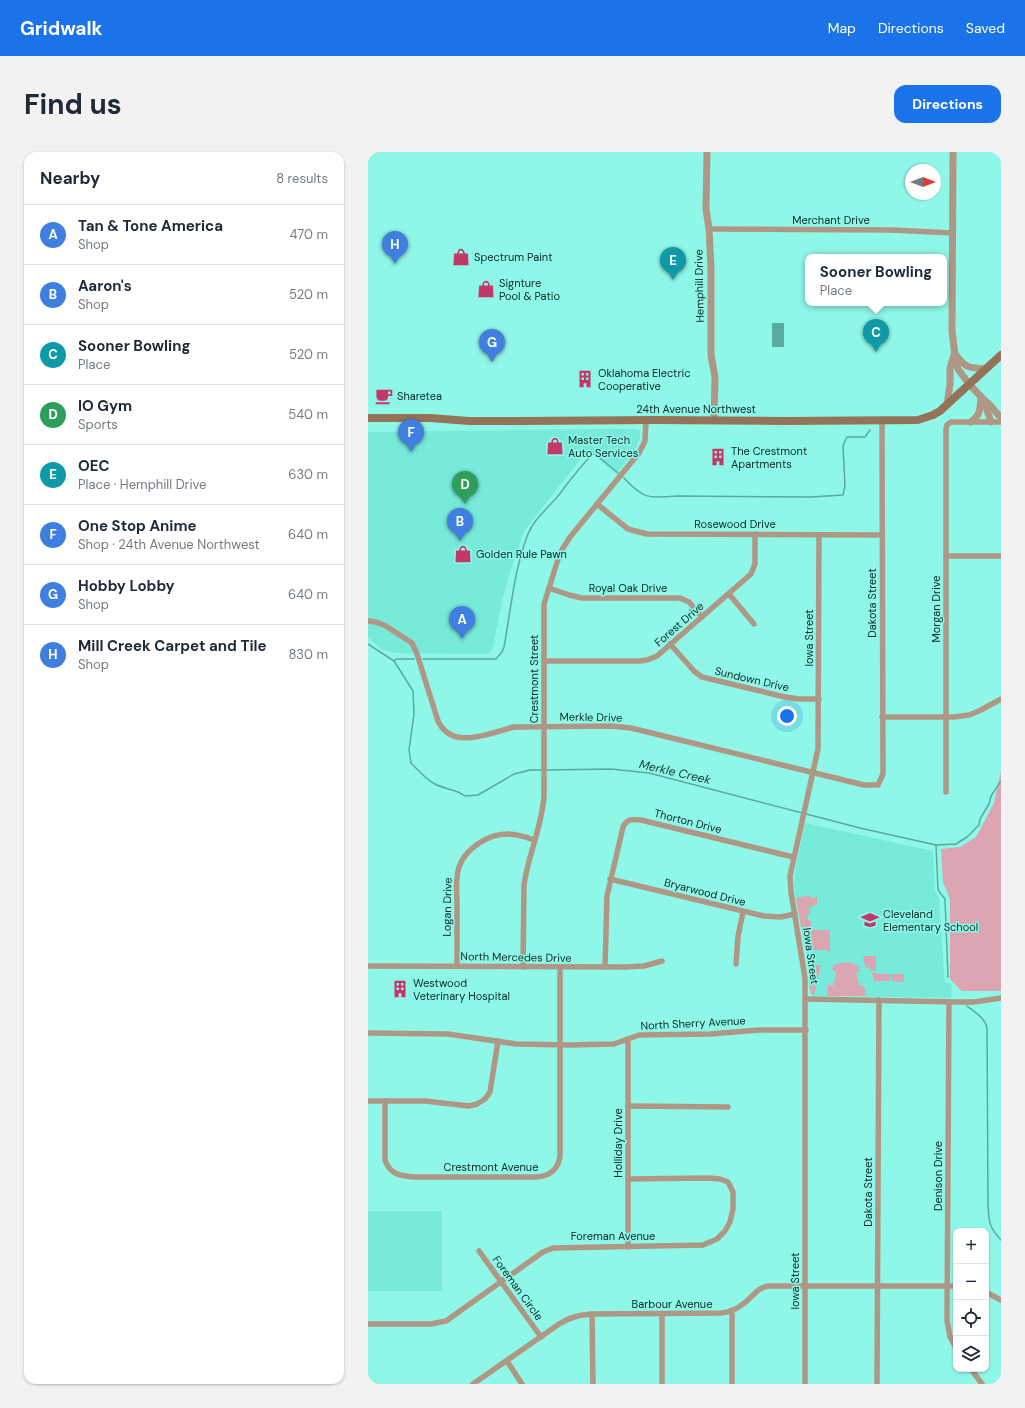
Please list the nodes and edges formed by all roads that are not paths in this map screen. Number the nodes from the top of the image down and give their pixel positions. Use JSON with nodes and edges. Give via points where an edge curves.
{"nodes":[{"id":1,"x":707,"y":152,"type":"edge"},
{"id":2,"x":953,"y":152,"type":"edge"},
{"id":3,"x":709,"y":229,"type":"junction"},
{"id":4,"x":953,"y":232,"type":"junction"},
{"id":5,"x":955,"y":353,"type":"junction"},
{"id":6,"x":1001,"y":355,"type":"edge"},
{"id":7,"x":986,"y":369,"type":"junction"},
{"id":8,"x":969,"y":384,"type":"junction"},
{"id":9,"x":982,"y":399,"type":"junction"},
{"id":10,"x":947,"y":405,"type":"junction"},
{"id":11,"x":368,"y":418,"type":"edge"},
{"id":12,"x":1001,"y":418,"type":"edge"},
{"id":13,"x":646,"y":420,"type":"junction"},
{"id":14,"x":714,"y":420,"type":"junction"},
{"id":15,"x":882,"y":420,"type":"junction"},
{"id":16,"x":971,"y":422,"type":"junction"},
{"id":17,"x":991,"y":422,"type":"junction"},
{"id":18,"x":1001,"y":422,"type":"edge"},
{"id":19,"x":597,"y":504,"type":"junction"},
{"id":20,"x":755,"y":534,"type":"junction"},
{"id":21,"x":819,"y":535,"type":"junction"},
{"id":22,"x":882,"y":535,"type":"junction"},
{"id":23,"x":946,"y":556,"type":"junction"},
{"id":24,"x":1001,"y":556,"type":"edge"},
{"id":25,"x":549,"y":588,"type":"junction"},
{"id":26,"x":729,"y":594,"type":"junction"},
{"id":27,"x":702,"y":617,"type":"junction"},
{"id":28,"x":368,"y":621,"type":"edge"},
{"id":29,"x":754,"y":624,"type":"dead end"},
{"id":30,"x":670,"y":644,"type":"junction"},
{"id":31,"x":544,"y":661,"type":"junction"},
{"id":32,"x":1001,"y":699,"type":"edge"},
{"id":33,"x":819,"y":700,"type":"junction"},
{"id":34,"x":882,"y":717,"type":"junction"},
{"id":35,"x":946,"y":717,"type":"junction"},
{"id":36,"x":544,"y":726,"type":"junction"},
{"id":37,"x":814,"y":772,"type":"junction"},
{"id":38,"x":878,"y":785,"type":"joint"},
{"id":39,"x":946,"y":792,"type":"dead end"},
{"id":40,"x":534,"y":840,"type":"junction"},
{"id":41,"x":793,"y":857,"type":"junction"},
{"id":42,"x":610,"y":879,"type":"junction"},
{"id":43,"x":743,"y":912,"type":"junction"},
{"id":44,"x":795,"y":914,"type":"junction"},
{"id":45,"x":662,"y":961,"type":"dead end"},
{"id":46,"x":736,"y":964,"type":"dead end"},
{"id":47,"x":368,"y":966,"type":"edge"},
{"id":48,"x":457,"y":966,"type":"junction"},
{"id":49,"x":523,"y":967,"type":"junction"},
{"id":50,"x":560,"y":967,"type":"junction"},
{"id":51,"x":605,"y":967,"type":"junction"},
{"id":52,"x":1001,"y":998,"type":"edge"},
{"id":53,"x":806,"y":1000,"type":"junction"},
{"id":54,"x":878,"y":1000,"type":"junction"},
{"id":55,"x":949,"y":1002,"type":"junction"},
{"id":56,"x":806,"y":1030,"type":"junction"},
{"id":57,"x":368,"y":1033,"type":"edge"},
{"id":58,"x":628,"y":1039,"type":"junction"},
{"id":59,"x":498,"y":1041,"type":"junction"},
{"id":60,"x":560,"y":1044,"type":"junction"},
{"id":61,"x":368,"y":1101,"type":"edge"},
{"id":62,"x":385,"y":1101,"type":"junction"},
{"id":63,"x":628,"y":1106,"type":"junction"},
{"id":64,"x":728,"y":1107,"type":"dead end"},
{"id":65,"x":628,"y":1179,"type":"junction"},
{"id":66,"x":628,"y":1247,"type":"junction"},
{"id":67,"x":479,"y":1251,"type":"dead end"},
{"id":68,"x":501,"y":1282,"type":"junction"},
{"id":69,"x":805,"y":1286,"type":"junction"},
{"id":70,"x":878,"y":1286,"type":"junction"},
{"id":71,"x":947,"y":1286,"type":"junction"},
{"id":72,"x":953,"y":1286,"type":"edge"},
{"id":73,"x":989,"y":1294,"type":"edge"},
{"id":74,"x":1001,"y":1300,"type":"edge"},
{"id":75,"x":732,"y":1310,"type":"junction"},
{"id":76,"x":592,"y":1314,"type":"junction"},
{"id":77,"x":662,"y":1314,"type":"junction"},
{"id":78,"x":368,"y":1324,"type":"edge"},
{"id":79,"x":541,"y":1337,"type":"junction"},
{"id":80,"x":953,"y":1342,"type":"edge"},
{"id":81,"x":507,"y":1361,"type":"junction"},
{"id":82,"x":973,"y":1372,"type":"edge"},
{"id":83,"x":473,"y":1384,"type":"edge"},
{"id":84,"x":522,"y":1384,"type":"edge"},
{"id":85,"x":592,"y":1384,"type":"edge"},
{"id":86,"x":662,"y":1384,"type":"edge"},
{"id":87,"x":732,"y":1384,"type":"edge"},
{"id":88,"x":805,"y":1384,"type":"edge"},
{"id":89,"x":877,"y":1384,"type":"edge"},
{"id":90,"x":982,"y":1384,"type":"edge"}],
"edges":[{"from":1,"to":3,"type":"street","name":"Hemphill Drive","via":[[706,209]]},
{"from":2,"to":4,"type":"street"},
{"from":3,"to":4,"type":"street","name":"Merchant Drive"},
{"from":3,"to":14,"type":"street","name":"Hemphill Drive","via":[[711,358],[715,377]]},
{"from":4,"to":5,"type":"street","via":[[952,331]]},
{"from":5,"to":7,"type":"street","via":[[966,366]]},
{"from":5,"to":8,"type":"street","via":[[957,366]]},
{"from":5,"to":10,"type":"street","via":[[950,368]]},
{"from":6,"to":7,"type":"main road","name":"24th Avenue Northwest"},
{"from":7,"to":8,"type":"main road","name":"24th Avenue Northwest"},
{"from":8,"to":9,"type":"street"},
{"from":8,"to":10,"type":"main road","name":"24th Avenue Northwest"},
{"from":9,"to":12,"type":"street"},
{"from":9,"to":16,"type":"street","via":[[980,413]]},
{"from":9,"to":17,"type":"street"},
{"from":10,"to":15,"type":"main road","name":"24th Avenue Northwest","via":[[933,415],[918,420]]},
{"from":11,"to":13,"type":"main road","name":"24th Avenue Northwest","via":[[469,421]]},
{"from":13,"to":14,"type":"main road","name":"24th Avenue Northwest"},
{"from":13,"to":19,"type":"street","name":"Crestmont Street","via":[[646,435],[639,453]]},
{"from":14,"to":15,"type":"main road","name":"24th Avenue Northwest"},
{"from":15,"to":22,"type":"street","name":"Dakota Street"},
{"from":16,"to":17,"type":"street"},
{"from":16,"to":23,"type":"street","name":"Morgan Drive","via":[[951,422],[947,425]]},
{"from":17,"to":18,"type":"street"},
{"from":19,"to":20,"type":"street","name":"Rosewood Drive","via":[[624,526],[640,534]]},
{"from":19,"to":25,"type":"street","name":"Crestmont Street","via":[[562,548]]},
{"from":20,"to":21,"type":"street","name":"Rosewood Drive"},
{"from":20,"to":26,"type":"street","name":"Forest Drive","via":[[754,568]]},
{"from":21,"to":22,"type":"street","name":"Rosewood Drive"},
{"from":21,"to":33,"type":"street","name":"Iowa Street"},
{"from":22,"to":34,"type":"street","name":"Dakota Street"},
{"from":23,"to":24,"type":"street"},
{"from":23,"to":35,"type":"street","name":"Morgan Drive"},
{"from":25,"to":27,"type":"street","name":"Royal Oak Drive","via":[[582,598],[680,598],[688,602]]},
{"from":25,"to":31,"type":"street","name":"Crestmont Street","via":[[544,604]]},
{"from":26,"to":27,"type":"street","name":"Forest Drive"},
{"from":26,"to":29,"type":"street"},
{"from":27,"to":30,"type":"street","name":"Forest Drive"},
{"from":28,"to":36,"type":"street","name":"Merkle Drive","via":[[386,626],[412,643],[438,721],[443,730],[451,736],[470,737],[514,727]]},
{"from":30,"to":31,"type":"street","name":"Forest Drive","via":[[657,656],[647,660]]},
{"from":30,"to":33,"type":"street","name":"Sundown Drive","via":[[694,671],[707,678],[785,697]]},
{"from":31,"to":36,"type":"street","name":"Crestmont Street"},
{"from":32,"to":35,"type":"street","via":[[975,713]]},
{"from":33,"to":37,"type":"street","name":"Iowa Street","via":[[818,749]]},
{"from":34,"to":35,"type":"street"},
{"from":34,"to":38,"type":"street","name":"Dakota Street","via":[[883,774]]},
{"from":35,"to":39,"type":"street","name":"Morgan Drive"},
{"from":36,"to":37,"type":"street","name":"Merkle Drive","via":[[631,728]]},
{"from":36,"to":40,"type":"street","name":"Crestmont Street","via":[[542,811]]},
{"from":37,"to":38,"type":"street","name":"Merkle Drive","via":[[864,785]]},
{"from":37,"to":41,"type":"street","name":"Iowa Street"},
{"from":40,"to":48,"type":"street","name":"Logan Drive","via":[[510,834],[493,836],[475,846],[463,859],[457,883]]},
{"from":40,"to":49,"type":"street","name":"Crestmont Street","via":[[524,885]]},
{"from":41,"to":42,"type":"street","name":"Thorton Drive","via":[[632,819],[623,827]]},
{"from":41,"to":44,"type":"street","name":"Iowa Street","via":[[790,883]]},
{"from":42,"to":43,"type":"street","name":"Bryarwood Drive"},
{"from":42,"to":51,"type":"street","via":[[606,912]]},
{"from":43,"to":44,"type":"street","name":"Bryarwood Drive","via":[[773,917]]},
{"from":43,"to":46,"type":"street"},
{"from":44,"to":53,"type":"street","name":"Iowa Street"},
{"from":45,"to":51,"type":"street","name":"North Mercedes Drive","via":[[637,967]]},
{"from":47,"to":48,"type":"street","name":"North Mercedes Drive"},
{"from":48,"to":49,"type":"street","name":"North Mercedes Drive"},
{"from":49,"to":50,"type":"street","name":"North Mercedes Drive"},
{"from":50,"to":51,"type":"street","name":"North Mercedes Drive"},
{"from":50,"to":60,"type":"street","name":"Crestmont Avenue"},
{"from":52,"to":55,"type":"street"},
{"from":53,"to":54,"type":"street"},
{"from":53,"to":56,"type":"street","name":"Iowa Street"},
{"from":54,"to":55,"type":"street"},
{"from":54,"to":70,"type":"street","name":"Dakota Street"},
{"from":55,"to":71,"type":"street","name":"Denison Drive"},
{"from":56,"to":58,"type":"street","name":"North Sherry Avenue","via":[[645,1034]]},
{"from":56,"to":69,"type":"street","name":"Iowa Street"},
{"from":57,"to":59,"type":"street","name":"North Sherry Avenue","via":[[448,1034]]},
{"from":58,"to":60,"type":"street","name":"North Sherry Avenue","via":[[607,1044]]},
{"from":58,"to":63,"type":"street","name":"Holliday Drive"},
{"from":59,"to":60,"type":"street","name":"North Sherry Avenue"},
{"from":59,"to":62,"type":"street","via":[[490,1092],[481,1102],[468,1106]]},
{"from":60,"to":62,"type":"street","name":"Crestmont Avenue","via":[[560,1156],[556,1168],[547,1175],[397,1175],[385,1160]]},
{"from":61,"to":62,"type":"street"},
{"from":63,"to":64,"type":"street"},
{"from":63,"to":65,"type":"street","name":"Holliday Drive"},
{"from":65,"to":66,"type":"street","name":"Holliday Drive"},
{"from":65,"to":66,"type":"street","name":"Foreman Avenue","via":[[720,1179],[728,1182],[732,1189],[733,1209],[732,1218],[725,1231],[718,1239],[709,1243],[696,1246]]},
{"from":66,"to":68,"type":"street","name":"Foreman Avenue","via":[[553,1248]]},
{"from":67,"to":68,"type":"street","name":"Foreman Circle"},
{"from":68,"to":78,"type":"street","name":"Foreman Avenue","via":[[440,1323]]},
{"from":68,"to":79,"type":"street","name":"Foreman Circle"},
{"from":69,"to":70,"type":"street","name":"Barbour Avenue"},
{"from":69,"to":75,"type":"street","name":"Barbour Avenue","via":[[762,1287],[742,1305]]},
{"from":69,"to":88,"type":"street","name":"Iowa Street"},
{"from":70,"to":71,"type":"street","name":"Barbour Avenue"},
{"from":70,"to":89,"type":"street","name":"Dakota Street"},
{"from":71,"to":72,"type":"street","name":"Barbour Avenue"},
{"from":71,"to":80,"type":"street","name":"Denison Drive","via":[[948,1328]]},
{"from":73,"to":74,"type":"street"},
{"from":75,"to":77,"type":"street","name":"Barbour Avenue","via":[[714,1314]]},
{"from":75,"to":87,"type":"street"},
{"from":76,"to":77,"type":"street","name":"Barbour Avenue"},
{"from":76,"to":79,"type":"street","name":"Barbour Avenue","via":[[571,1317]]},
{"from":76,"to":85,"type":"street"},
{"from":77,"to":86,"type":"street"},
{"from":79,"to":81,"type":"street","name":"Barbour Avenue"},
{"from":81,"to":83,"type":"street","name":"Barbour Avenue"},
{"from":81,"to":84,"type":"street"},
{"from":82,"to":90,"type":"street"}]}
